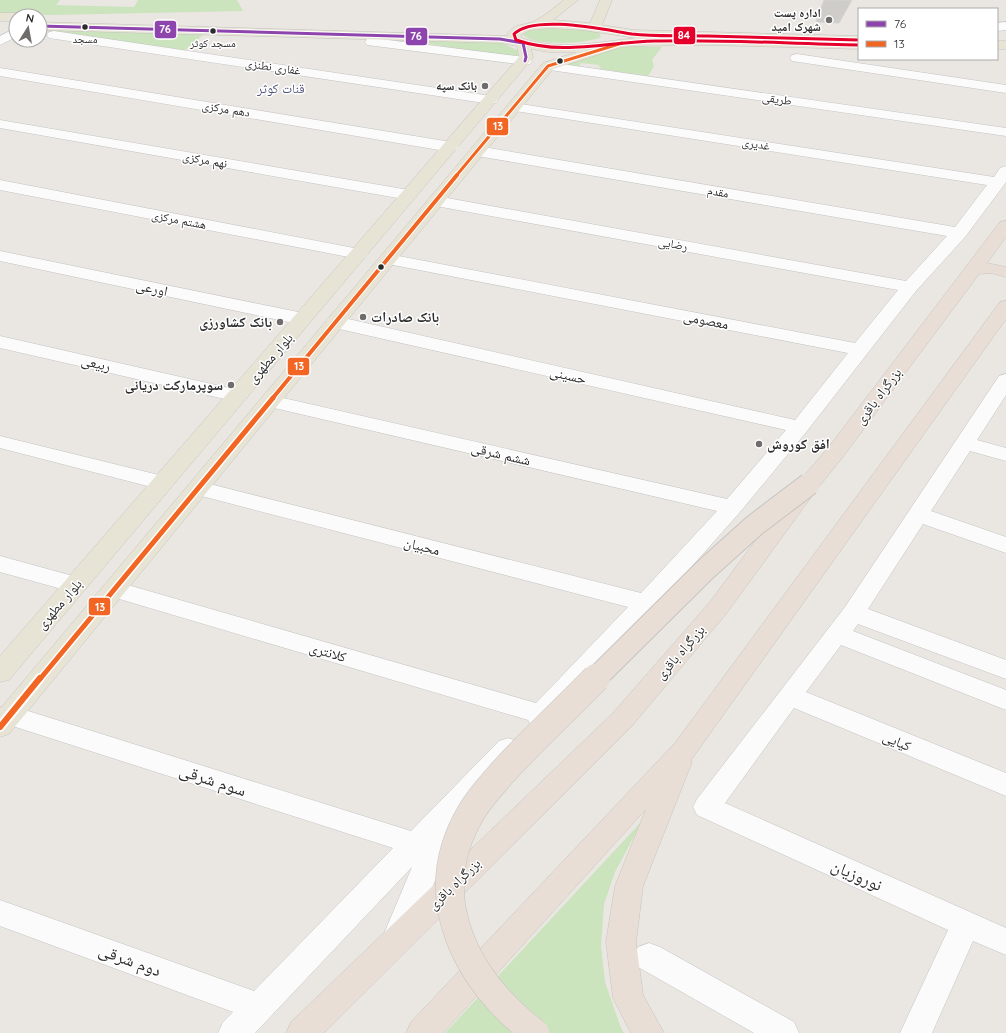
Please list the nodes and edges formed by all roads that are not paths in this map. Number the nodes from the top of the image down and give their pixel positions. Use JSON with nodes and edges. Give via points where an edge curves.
{"nodes":[{"id":1,"x":572,"y":0,"type":"edge"},
{"id":2,"x":604,"y":0,"type":"edge"},
{"id":3,"x":48,"y":18,"type":"edge"},
{"id":4,"x":532,"y":25,"type":"junction"},
{"id":5,"x":48,"y":26,"type":"edge"},
{"id":6,"x":459,"y":28,"type":"junction"},
{"id":7,"x":594,"y":28,"type":"junction"},
{"id":8,"x":858,"y":34,"type":"edge"},
{"id":9,"x":54,"y":35,"type":"dead end"},
{"id":10,"x":446,"y":37,"type":"junction"},
{"id":11,"x":635,"y":38,"type":"junction"},
{"id":12,"x":858,"y":40,"type":"edge"},
{"id":13,"x":372,"y":42,"type":"dead end"},
{"id":14,"x":622,"y":43,"type":"junction"},
{"id":15,"x":858,"y":46,"type":"edge"},
{"id":16,"x":858,"y":50,"type":"edge"},
{"id":17,"x":524,"y":54,"type":"junction"},
{"id":18,"x":797,"y":58,"type":"dead end"},
{"id":19,"x":550,"y":65,"type":"junction"},
{"id":20,"x":0,"y":72,"type":"edge"},
{"id":21,"x":1006,"y":89,"type":"edge"},
{"id":22,"x":491,"y":100,"type":"junction"},
{"id":23,"x":514,"y":107,"type":"junction"},
{"id":24,"x":0,"y":124,"type":"edge"},
{"id":25,"x":1006,"y":132,"type":"edge"},
{"id":26,"x":451,"y":147,"type":"junction"},
{"id":27,"x":478,"y":151,"type":"junction"},
{"id":28,"x":1002,"y":176,"type":"edge"},
{"id":29,"x":0,"y":185,"type":"edge"},
{"id":30,"x":410,"y":195,"type":"junction"},
{"id":31,"x":436,"y":201,"type":"junction"},
{"id":32,"x":1005,"y":232,"type":"edge"},
{"id":33,"x":959,"y":233,"type":"junction"},
{"id":34,"x":359,"y":254,"type":"junction"},
{"id":35,"x":0,"y":256,"type":"edge"},
{"id":36,"x":388,"y":259,"type":"junction"},
{"id":37,"x":974,"y":269,"type":"junction"},
{"id":38,"x":1006,"y":272,"type":"edge"},
{"id":39,"x":910,"y":288,"type":"junction"},
{"id":40,"x":1006,"y":306,"type":"edge"},
{"id":41,"x":304,"y":319,"type":"junction"},
{"id":42,"x":335,"y":322,"type":"junction"},
{"id":43,"x":0,"y":342,"type":"edge"},
{"id":44,"x":860,"y":350,"type":"junction"},
{"id":45,"x":1006,"y":380,"type":"edge"},
{"id":46,"x":238,"y":396,"type":"junction"},
{"id":47,"x":270,"y":401,"type":"junction"},
{"id":48,"x":800,"y":427,"type":"junction"},
{"id":49,"x":0,"y":442,"type":"edge"},
{"id":50,"x":966,"y":443,"type":"junction"},
{"id":51,"x":1006,"y":455,"type":"edge"},
{"id":52,"x":164,"y":483,"type":"junction"},
{"id":53,"x":809,"y":484,"type":"junction"},
{"id":54,"x":198,"y":488,"type":"junction"},
{"id":55,"x":732,"y":507,"type":"junction"},
{"id":56,"x":918,"y":514,"type":"junction"},
{"id":57,"x":1006,"y":545,"type":"edge"},
{"id":58,"x":0,"y":564,"type":"edge"},
{"id":59,"x":76,"y":585,"type":"junction"},
{"id":60,"x":114,"y":589,"type":"junction"},
{"id":61,"x":646,"y":603,"type":"junction"},
{"id":62,"x":853,"y":613,"type":"junction"},
{"id":63,"x":837,"y":634,"type":"junction"},
{"id":64,"x":1006,"y":670,"type":"edge"},
{"id":65,"x":0,"y":674,"type":"edge"},
{"id":66,"x":789,"y":696,"type":"junction"},
{"id":67,"x":1006,"y":700,"type":"edge"},
{"id":68,"x":541,"y":714,"type":"junction"},
{"id":69,"x":5,"y":721,"type":"edge"},
{"id":70,"x":684,"y":750,"type":"junction"},
{"id":71,"x":1006,"y":785,"type":"edge"},
{"id":72,"x":451,"y":805,"type":"junction"},
{"id":73,"x":416,"y":844,"type":"junction"},
{"id":74,"x":0,"y":913,"type":"edge"},
{"id":75,"x":966,"y":924,"type":"junction"},
{"id":76,"x":396,"y":941,"type":"junction"},
{"id":77,"x":1006,"y":942,"type":"edge"},
{"id":78,"x":648,"y":957,"type":"dead end"},
{"id":79,"x":259,"y":1007,"type":"junction"},
{"id":80,"x":234,"y":1033,"type":"edge"},
{"id":81,"x":302,"y":1033,"type":"edge"},
{"id":82,"x":422,"y":1033,"type":"edge"},
{"id":83,"x":535,"y":1033,"type":"edge"},
{"id":84,"x":648,"y":1033,"type":"edge"},
{"id":85,"x":783,"y":1033,"type":"edge"},
{"id":86,"x":916,"y":1033,"type":"edge"}],
"edges":[{"from":1,"to":4,"type":"main road","via":[[550,17]]},
{"from":2,"to":7,"type":"main road"},
{"from":3,"to":6,"type":"main road"},
{"from":4,"to":6,"type":"main road","via":[[503,29]]},
{"from":4,"to":7,"type":"main road"},
{"from":4,"to":17,"type":"main road","via":[[514,34]]},
{"from":5,"to":10,"type":"main road"},
{"from":6,"to":10,"type":"main road","via":[[468,30],[467,33],[463,36]]},
{"from":7,"to":11,"type":"main road"},
{"from":8,"to":11,"type":"main road","via":[[667,30]]},
{"from":9,"to":22,"type":"street","name":"غفاری نطنزی"},
{"from":10,"to":17,"type":"main road","via":[[500,39]]},
{"from":11,"to":12,"type":"main road"},
{"from":11,"to":14,"type":"main road"},
{"from":11,"to":15,"type":"main road"},
{"from":11,"to":16,"type":"main road"},
{"from":13,"to":17,"type":"street"},
{"from":14,"to":17,"type":"main road","via":[[547,47]]},
{"from":14,"to":19,"type":"main road"},
{"from":17,"to":19,"type":"main road","via":[[548,53],[552,55]]},
{"from":17,"to":22,"type":"main road","name":"بلوار مطهری"},
{"from":18,"to":21,"type":"street"},
{"from":19,"to":23,"type":"main road","name":"بلوار مطهری"},
{"from":19,"to":25,"type":"street","name":"طریقی"},
{"from":20,"to":26,"type":"street","name":"دهم مرکزی"},
{"from":22,"to":26,"type":"main road","name":"بلوار مطهری"},
{"from":23,"to":27,"type":"main road","name":"بلوار مطهری"},
{"from":23,"to":28,"type":"street","name":"غدیری"},
{"from":24,"to":30,"type":"street","name":"نهم مرکزی"},
{"from":26,"to":30,"type":"main road","name":"بلوار مطهری"},
{"from":27,"to":31,"type":"main road","name":"بلوار مطهری"},
{"from":27,"to":33,"type":"street","name":"مقدم"},
{"from":28,"to":33,"type":"street"},
{"from":29,"to":34,"type":"street","name":"هشتم مرکزی"},
{"from":30,"to":34,"type":"main road","name":"بلوار مطهری"},
{"from":31,"to":36,"type":"main road","name":"بلوار مطهری"},
{"from":31,"to":39,"type":"street","name":"رضایی"},
{"from":32,"to":37,"type":"highway","name":"بزرگراه باقری"},
{"from":33,"to":39,"type":"street"},
{"from":34,"to":41,"type":"main road","name":"بلوار مطهری"},
{"from":35,"to":41,"type":"street","name":"اورعی"},
{"from":36,"to":42,"type":"main road","name":"بلوار مطهری"},
{"from":36,"to":44,"type":"street","name":"معصومی"},
{"from":37,"to":38,"type":"highway","via":[[992,268]]},
{"from":37,"to":53,"type":"highway","name":"بزرگراه باقری"},
{"from":39,"to":44,"type":"street"},
{"from":40,"to":70,"type":"highway"},
{"from":41,"to":46,"type":"main road","name":"بلوار مطهری"},
{"from":42,"to":47,"type":"main road","name":"بلوار مطهری"},
{"from":42,"to":48,"type":"street","name":"حسینی"},
{"from":43,"to":46,"type":"street","name":"ربیعی"},
{"from":44,"to":48,"type":"street"},
{"from":45,"to":50,"type":"street"},
{"from":46,"to":52,"type":"main road","name":"بلوار مطهری"},
{"from":47,"to":54,"type":"main road","name":"بلوار مطهری"},
{"from":47,"to":55,"type":"street","name":"ششم شرقی"},
{"from":48,"to":55,"type":"street"},
{"from":49,"to":52,"type":"street"},
{"from":50,"to":51,"type":"street"},
{"from":50,"to":56,"type":"street"},
{"from":52,"to":59,"type":"main road","name":"بلوار مطهری"},
{"from":53,"to":76,"type":"highway","name":"بزرگراه باقری","via":[[718,608],[622,720]]},
{"from":53,"to":83,"type":"highway","bridge":true,"via":[[755,525],[706,569],[511,763],[486,792],[457,840],[449,896],[453,924],[466,956],[484,982],[508,1011]]},
{"from":54,"to":60,"type":"main road","name":"بلوار مطهری"},
{"from":54,"to":61,"type":"street","name":"محبیان"},
{"from":55,"to":61,"type":"street"},
{"from":56,"to":57,"type":"street"},
{"from":56,"to":62,"type":"street"},
{"from":58,"to":59,"type":"street"},
{"from":59,"to":65,"type":"main road","name":"بلوار مطهری"},
{"from":60,"to":68,"type":"street","name":"کلانتری"},
{"from":60,"to":69,"type":"main road","name":"بلوار مطهری"},
{"from":61,"to":68,"type":"street"},
{"from":62,"to":63,"type":"street"},
{"from":62,"to":64,"type":"street"},
{"from":63,"to":66,"type":"street"},
{"from":63,"to":67,"type":"street"},
{"from":66,"to":71,"type":"street","name":"کیایی"},
{"from":66,"to":75,"type":"street","name":"نوروزیان","via":[[707,807]]},
{"from":68,"to":72,"type":"street"},
{"from":69,"to":73,"type":"street","name":"سوم شرقی"},
{"from":70,"to":82,"type":"highway"},
{"from":70,"to":84,"type":"highway","via":[[629,886],[621,942],[628,998]]},
{"from":72,"to":73,"type":"street"},
{"from":72,"to":76,"type":"street"},
{"from":73,"to":79,"type":"street"},
{"from":74,"to":79,"type":"street","name":"دوم شرقی"},
{"from":75,"to":77,"type":"street","name":"نوروزیان"},
{"from":75,"to":86,"type":"street"},
{"from":76,"to":81,"type":"highway","name":"بزرگراه باقری"},
{"from":78,"to":85,"type":"street"},
{"from":79,"to":80,"type":"street"}]}
